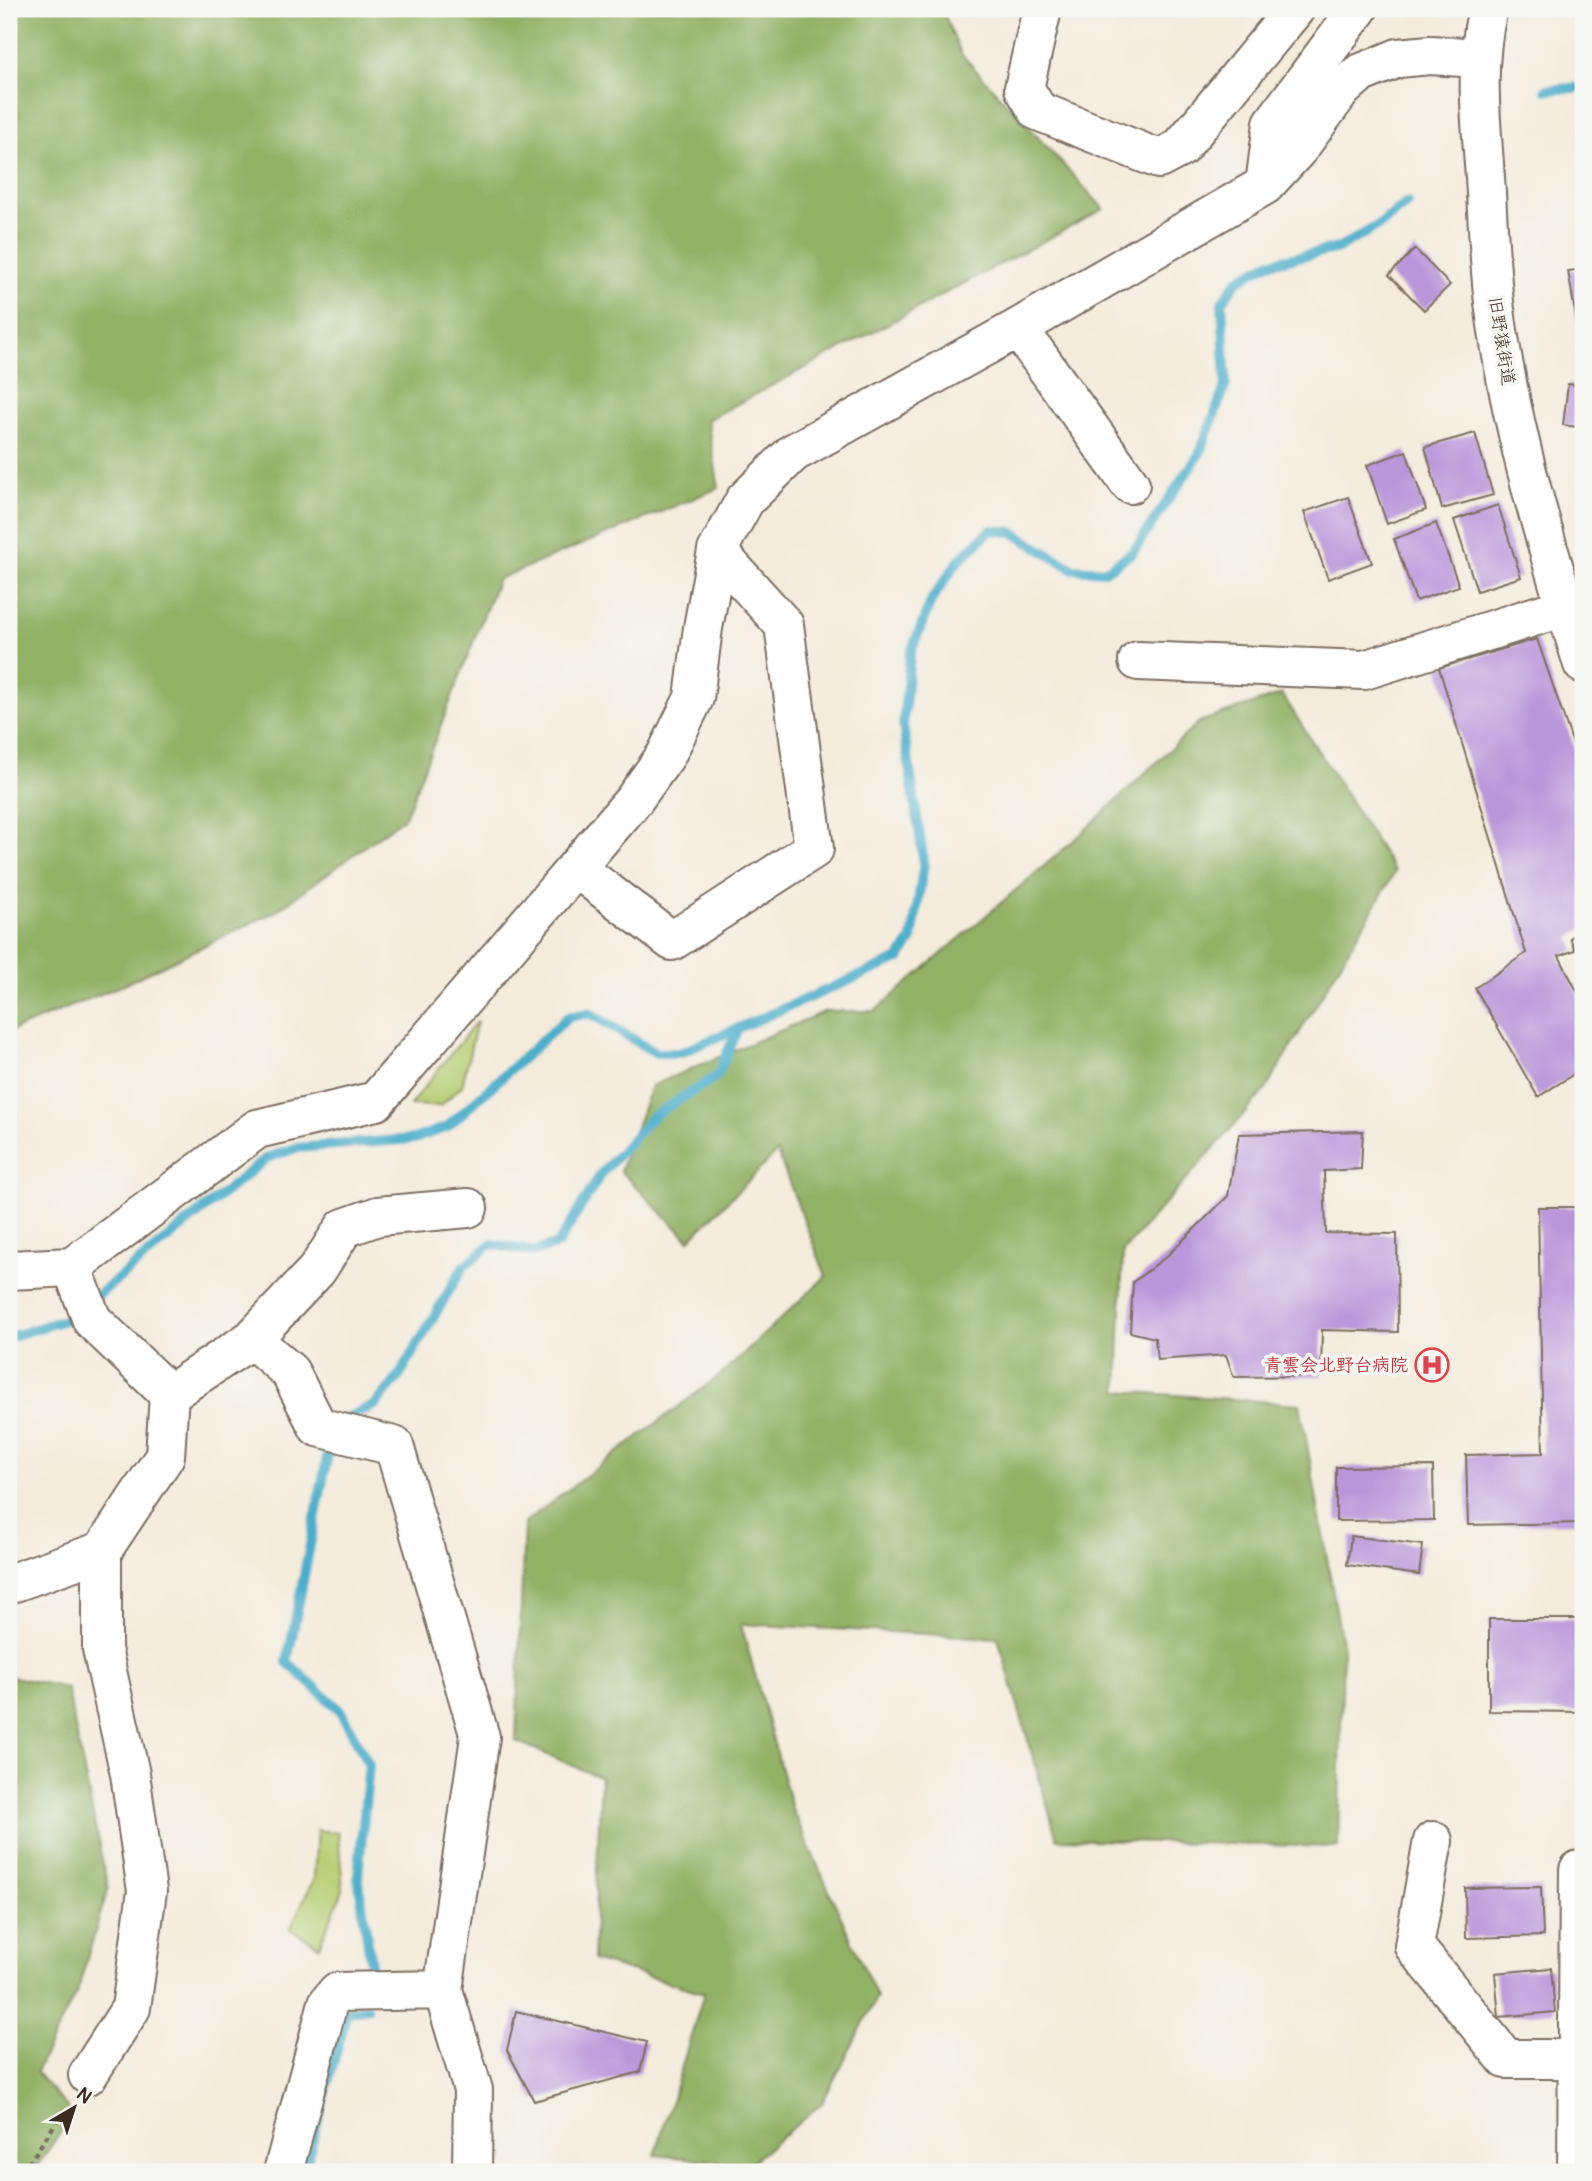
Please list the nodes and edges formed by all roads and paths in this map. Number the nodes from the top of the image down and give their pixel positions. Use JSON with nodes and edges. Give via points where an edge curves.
{"nodes":[{"id":1,"x":1042,"y":9,"type":"edge"},
{"id":2,"x":1295,"y":9,"type":"edge"},
{"id":3,"x":1358,"y":9,"type":"edge"},
{"id":4,"x":1488,"y":9,"type":"edge"},
{"id":5,"x":1480,"y":58,"type":"junction"},
{"id":6,"x":1265,"y":185,"type":"junction"},
{"id":7,"x":1018,"y":328,"type":"junction"},
{"id":8,"x":1130,"y":484,"type":"dead end"},
{"id":9,"x":717,"y":551,"type":"junction"},
{"id":10,"x":1565,"y":607,"type":"junction"},
{"id":11,"x":1138,"y":661,"type":"dead end"},
{"id":12,"x":1583,"y":664,"type":"edge"},
{"id":13,"x":576,"y":868,"type":"junction"},
{"id":14,"x":468,"y":1208,"type":"dead end"},
{"id":15,"x":9,"y":1270,"type":"edge"},
{"id":16,"x":75,"y":1273,"type":"junction"},
{"id":17,"x":252,"y":1339,"type":"junction"},
{"id":18,"x":169,"y":1394,"type":"junction"},
{"id":19,"x":102,"y":1550,"type":"junction"},
{"id":20,"x":9,"y":1584,"type":"edge"},
{"id":21,"x":1433,"y":1841,"type":"dead end"},
{"id":22,"x":1580,"y":1870,"type":"dead end"},
{"id":23,"x":1581,"y":1969,"type":"edge"},
{"id":24,"x":443,"y":1990,"type":"junction"},
{"id":25,"x":1577,"y":2059,"type":"junction"},
{"id":26,"x":88,"y":2075,"type":"joint"},
{"id":27,"x":468,"y":2171,"type":"edge"},
{"id":28,"x":23,"y":2172,"type":"edge"},
{"id":29,"x":283,"y":2172,"type":"edge"},
{"id":30,"x":1577,"y":2172,"type":"edge"}],
"edges":[{"from":1,"to":2,"type":"street","via":[[1024,88],[1038,111],[1159,159],[1181,148]]},
{"from":3,"to":6,"type":"street","via":[[1273,123]]},
{"from":4,"to":5,"type":"street","name":"旧野猿街道"},
{"from":5,"to":6,"type":"street","via":[[1398,58],[1359,74]]},
{"from":5,"to":10,"type":"street","name":"旧野猿街道","via":[[1495,310],[1526,471],[1563,559]]},
{"from":6,"to":7,"type":"street"},
{"from":7,"to":8,"type":"street"},
{"from":7,"to":9,"type":"street","via":[[793,453],[745,500]]},
{"from":9,"to":13,"type":"street","via":[[694,698],[667,755]]},
{"from":9,"to":13,"type":"street","via":[[784,625],[814,849],[672,941]]},
{"from":10,"to":11,"type":"street","via":[[1364,670]]},
{"from":10,"to":12,"type":"street","name":"旧野猿街道"},
{"from":13,"to":16,"type":"street","via":[[376,1101],[257,1129]]},
{"from":14,"to":17,"type":"street","via":[[378,1216],[344,1227],[317,1270]]},
{"from":15,"to":16,"type":"street"},
{"from":16,"to":18,"type":"street","via":[[92,1320]]},
{"from":17,"to":18,"type":"street"},
{"from":17,"to":24,"type":"street","via":[[290,1372],[318,1427],[394,1446],[480,1737]]},
{"from":18,"to":19,"type":"street","via":[[165,1456]]},
{"from":19,"to":20,"type":"street"},
{"from":19,"to":26,"type":"street","via":[[102,1648],[130,1774],[147,1891],[131,2008]]},
{"from":21,"to":25,"type":"street","via":[[1414,1945],[1506,2059]]},
{"from":22,"to":23,"type":"street"},
{"from":23,"to":25,"type":"street"},
{"from":24,"to":27,"type":"street","via":[[473,2090]]},
{"from":24,"to":29,"type":"street","via":[[337,1992],[328,2003]]},
{"from":25,"to":30,"type":"street"},
{"from":26,"to":28,"type":"path"}]}
